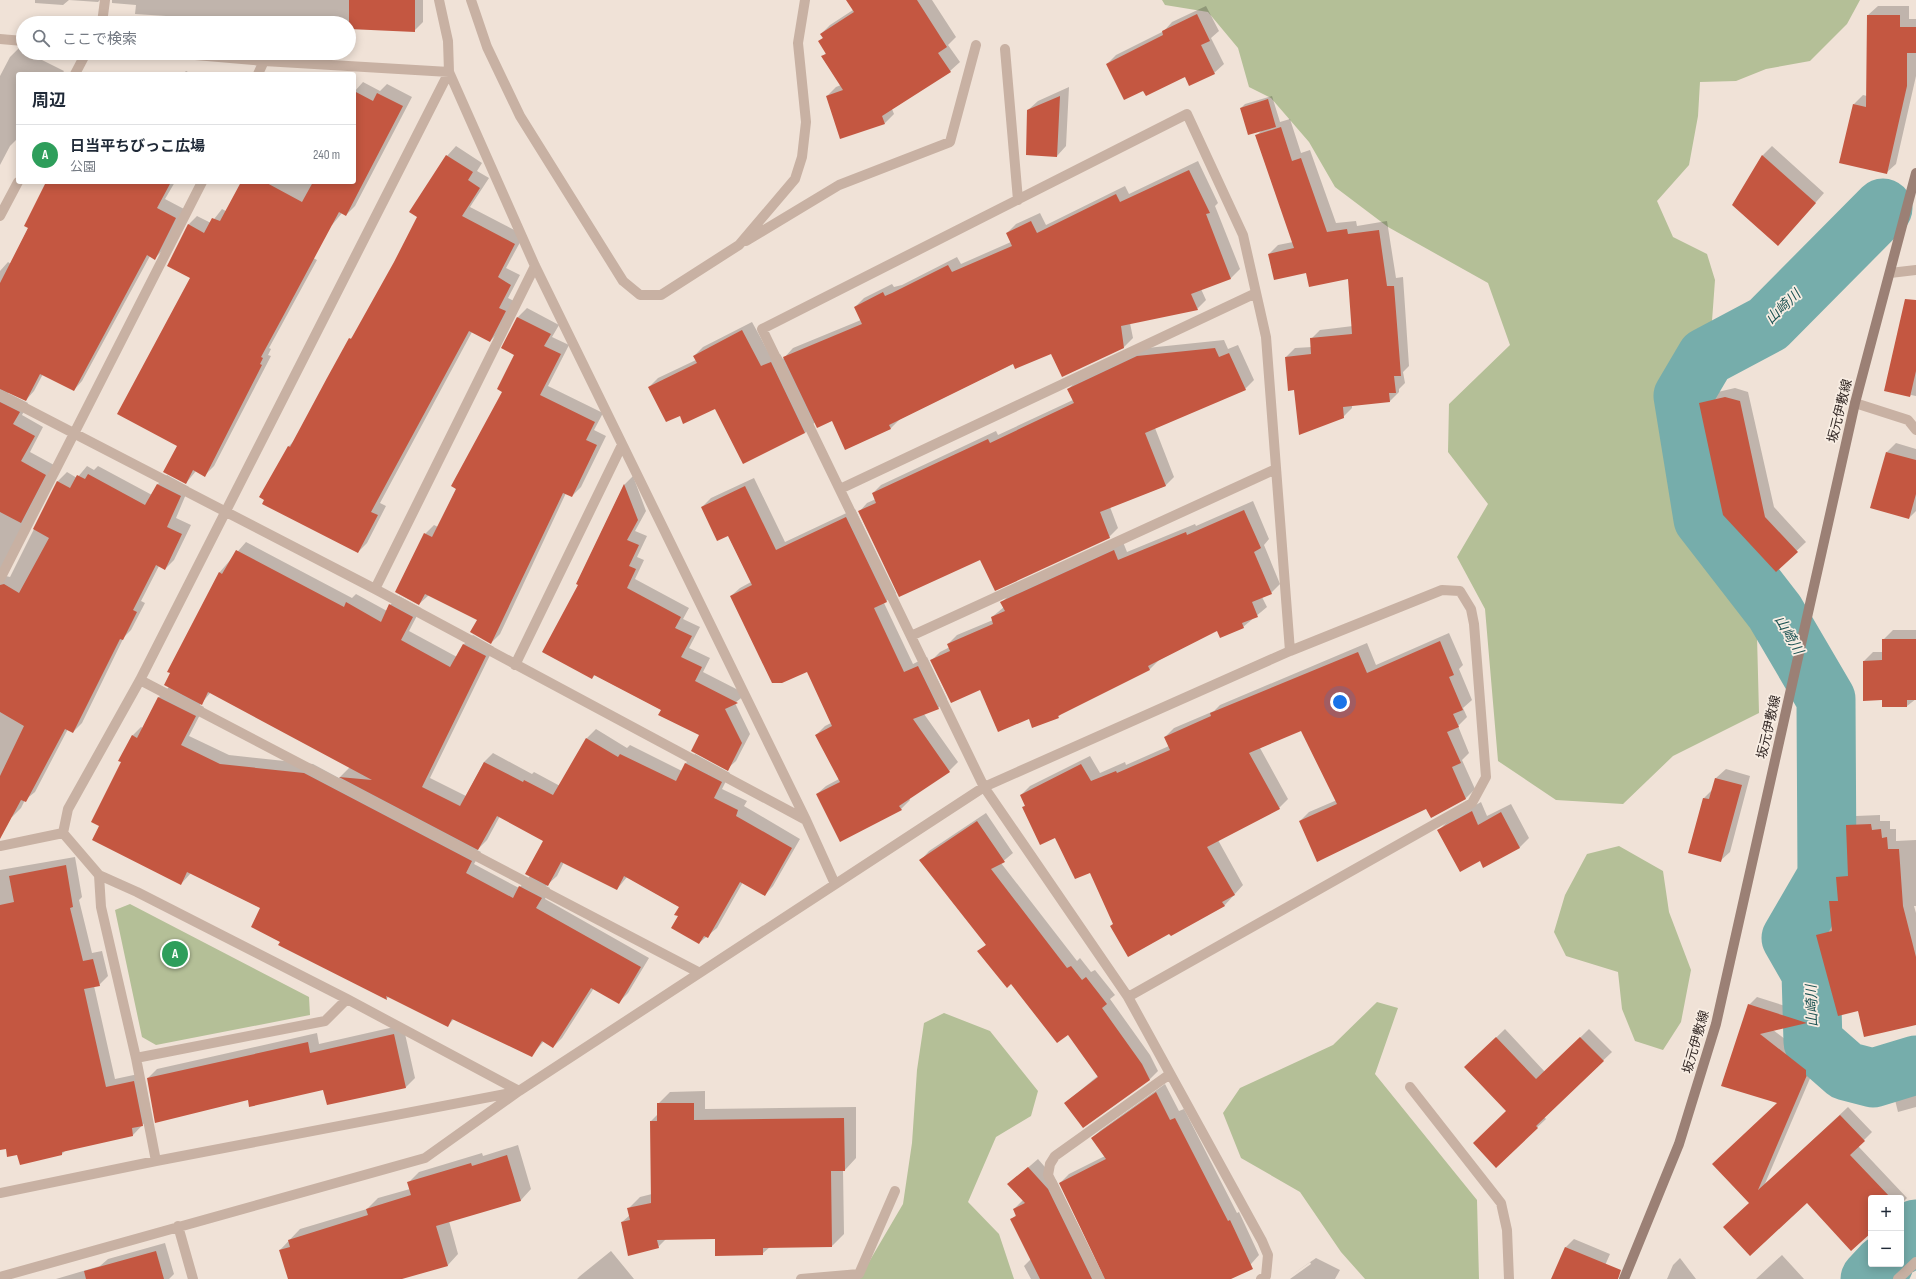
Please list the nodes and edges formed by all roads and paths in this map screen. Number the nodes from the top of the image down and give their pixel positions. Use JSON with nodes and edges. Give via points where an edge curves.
{"nodes":[{"id":1,"x":106,"y":0,"type":"edge"},
{"id":2,"x":439,"y":0,"type":"edge"},
{"id":3,"x":471,"y":0,"type":"edge"},
{"id":4,"x":806,"y":0,"type":"edge"},
{"id":5,"x":103,"y":16,"type":"edge"},
{"id":6,"x":0,"y":39,"type":"edge"},
{"id":7,"x":16,"y":40,"type":"edge"},
{"id":8,"x":976,"y":46,"type":"dead end"},
{"id":9,"x":1005,"y":49,"type":"dead end"},
{"id":10,"x":82,"y":60,"type":"edge"},
{"id":11,"x":252,"y":60,"type":"edge"},
{"id":12,"x":264,"y":61,"type":"junction"},
{"id":13,"x":76,"y":72,"type":"edge"},
{"id":14,"x":259,"y":72,"type":"edge"},
{"id":15,"x":449,"y":72,"type":"junction"},
{"id":16,"x":1916,"y":173,"type":"edge"},
{"id":17,"x":17,"y":184,"type":"edge"},
{"id":18,"x":201,"y":184,"type":"edge"},
{"id":19,"x":1018,"y":200,"type":"junction"},
{"id":20,"x":0,"y":216,"type":"edge"},
{"id":21,"x":739,"y":245,"type":"junction"},
{"id":22,"x":535,"y":266,"type":"junction"},
{"id":23,"x":1916,"y":270,"type":"edge"},
{"id":24,"x":1890,"y":273,"type":"junction"},
{"id":25,"x":1256,"y":293,"type":"junction"},
{"id":26,"x":0,"y":395,"type":"edge"},
{"id":27,"x":1855,"y":403,"type":"junction"},
{"id":28,"x":1916,"y":430,"type":"edge"},
{"id":29,"x":73,"y":434,"type":"junction"},
{"id":30,"x":622,"y":445,"type":"junction"},
{"id":31,"x":1276,"y":469,"type":"junction"},
{"id":32,"x":840,"y":489,"type":"junction"},
{"id":33,"x":225,"y":511,"type":"junction"},
{"id":34,"x":0,"y":579,"type":"edge"},
{"id":35,"x":375,"y":589,"type":"junction"},
{"id":36,"x":911,"y":636,"type":"junction"},
{"id":37,"x":1290,"y":651,"type":"junction"},
{"id":38,"x":515,"y":664,"type":"junction"},
{"id":39,"x":140,"y":680,"type":"junction"},
{"id":40,"x":984,"y":787,"type":"junction"},
{"id":41,"x":806,"y":820,"type":"junction"},
{"id":42,"x":63,"y":833,"type":"junction"},
{"id":43,"x":0,"y":846,"type":"edge"},
{"id":44,"x":99,"y":875,"type":"junction"},
{"id":45,"x":835,"y":884,"type":"junction"},
{"id":46,"x":698,"y":972,"type":"junction"},
{"id":47,"x":1128,"y":997,"type":"junction"},
{"id":48,"x":348,"y":999,"type":"junction"},
{"id":49,"x":136,"y":1058,"type":"junction"},
{"id":50,"x":1170,"y":1074,"type":"junction"},
{"id":51,"x":1410,"y":1087,"type":"dead end"},
{"id":52,"x":519,"y":1091,"type":"junction"},
{"id":53,"x":156,"y":1161,"type":"junction"},
{"id":54,"x":895,"y":1191,"type":"dead end"},
{"id":55,"x":0,"y":1193,"type":"edge"},
{"id":56,"x":178,"y":1226,"type":"junction"},
{"id":57,"x":1916,"y":1262,"type":"edge"},
{"id":58,"x":13,"y":1276,"type":"edge"},
{"id":59,"x":0,"y":1277,"type":"edge"},
{"id":60,"x":193,"y":1279,"type":"edge"},
{"id":61,"x":800,"y":1279,"type":"edge"},
{"id":62,"x":1100,"y":1279,"type":"edge"},
{"id":63,"x":1261,"y":1279,"type":"edge"},
{"id":64,"x":1508,"y":1279,"type":"edge"},
{"id":65,"x":1624,"y":1279,"type":"edge"},
{"id":66,"x":1898,"y":1279,"type":"edge"}],
"edges":[{"from":1,"to":5,"type":"street"},
{"from":2,"to":15,"type":"street","via":[[448,41]]},
{"from":3,"to":21,"type":"street","via":[[487,47],[520,116],[623,281],[640,295],[661,295]]},
{"from":4,"to":21,"type":"street","via":[[798,43],[806,122],[802,157],[795,178]]},
{"from":6,"to":7,"type":"street"},
{"from":8,"to":21,"type":"street","via":[[950,142],[839,185]]},
{"from":9,"to":19,"type":"street"},
{"from":10,"to":13,"type":"street"},
{"from":11,"to":12,"type":"street"},
{"from":12,"to":14,"type":"street"},
{"from":12,"to":15,"type":"street"},
{"from":15,"to":22,"type":"street"},
{"from":15,"to":33,"type":"street"},
{"from":16,"to":24,"type":"main road","name":"坂元伊敷線"},
{"from":17,"to":20,"type":"street"},
{"from":18,"to":29,"type":"street"},
{"from":19,"to":25,"type":"street","via":[[1187,114],[1243,235]]},
{"from":19,"to":32,"type":"street","via":[[762,329]]},
{"from":22,"to":30,"type":"street"},
{"from":22,"to":35,"type":"street"},
{"from":23,"to":24,"type":"street"},
{"from":24,"to":27,"type":"main road","name":"坂元伊敷線"},
{"from":25,"to":31,"type":"street","via":[[1266,337]]},
{"from":25,"to":32,"type":"street"},
{"from":26,"to":29,"type":"street"},
{"from":27,"to":28,"type":"street","via":[[1908,420]]},
{"from":27,"to":65,"type":"main road","name":"坂元伊敷線","via":[[1716,1024],[1679,1144]]},
{"from":29,"to":33,"type":"street"},
{"from":29,"to":34,"type":"street"},
{"from":30,"to":38,"type":"street"},
{"from":30,"to":41,"type":"street"},
{"from":31,"to":36,"type":"street"},
{"from":31,"to":37,"type":"street"},
{"from":32,"to":36,"type":"street"},
{"from":33,"to":35,"type":"street"},
{"from":33,"to":39,"type":"street"},
{"from":35,"to":38,"type":"street"},
{"from":36,"to":40,"type":"street"},
{"from":37,"to":40,"type":"street"},
{"from":37,"to":47,"type":"street","via":[[1442,590],[1460,591],[1471,609],[1474,624],[1486,777],[1472,803]]},
{"from":38,"to":41,"type":"street"},
{"from":39,"to":42,"type":"street","via":[[68,809]]},
{"from":39,"to":46,"type":"street"},
{"from":40,"to":45,"type":"street"},
{"from":40,"to":47,"type":"street"},
{"from":41,"to":45,"type":"street"},
{"from":42,"to":43,"type":"street"},
{"from":42,"to":44,"type":"street"},
{"from":44,"to":48,"type":"street"},
{"from":44,"to":49,"type":"street","via":[[100,907]]},
{"from":45,"to":46,"type":"street"},
{"from":46,"to":52,"type":"street"},
{"from":47,"to":50,"type":"street"},
{"from":48,"to":49,"type":"street","via":[[325,1021]]},
{"from":48,"to":52,"type":"street"},
{"from":49,"to":53,"type":"street"},
{"from":50,"to":62,"type":"street","via":[[1055,1156],[1050,1164],[1048,1175]]},
{"from":50,"to":63,"type":"street","via":[[1262,1241],[1268,1256],[1266,1276]]},
{"from":51,"to":64,"type":"street","via":[[1501,1203],[1507,1230]]},
{"from":52,"to":53,"type":"street"},
{"from":52,"to":56,"type":"street","via":[[425,1158]]},
{"from":53,"to":55,"type":"street"},
{"from":54,"to":61,"type":"street","via":[[859,1274]]},
{"from":56,"to":58,"type":"street"},
{"from":56,"to":60,"type":"street"},
{"from":57,"to":66,"type":"street"},
{"from":58,"to":59,"type":"street"}]}
